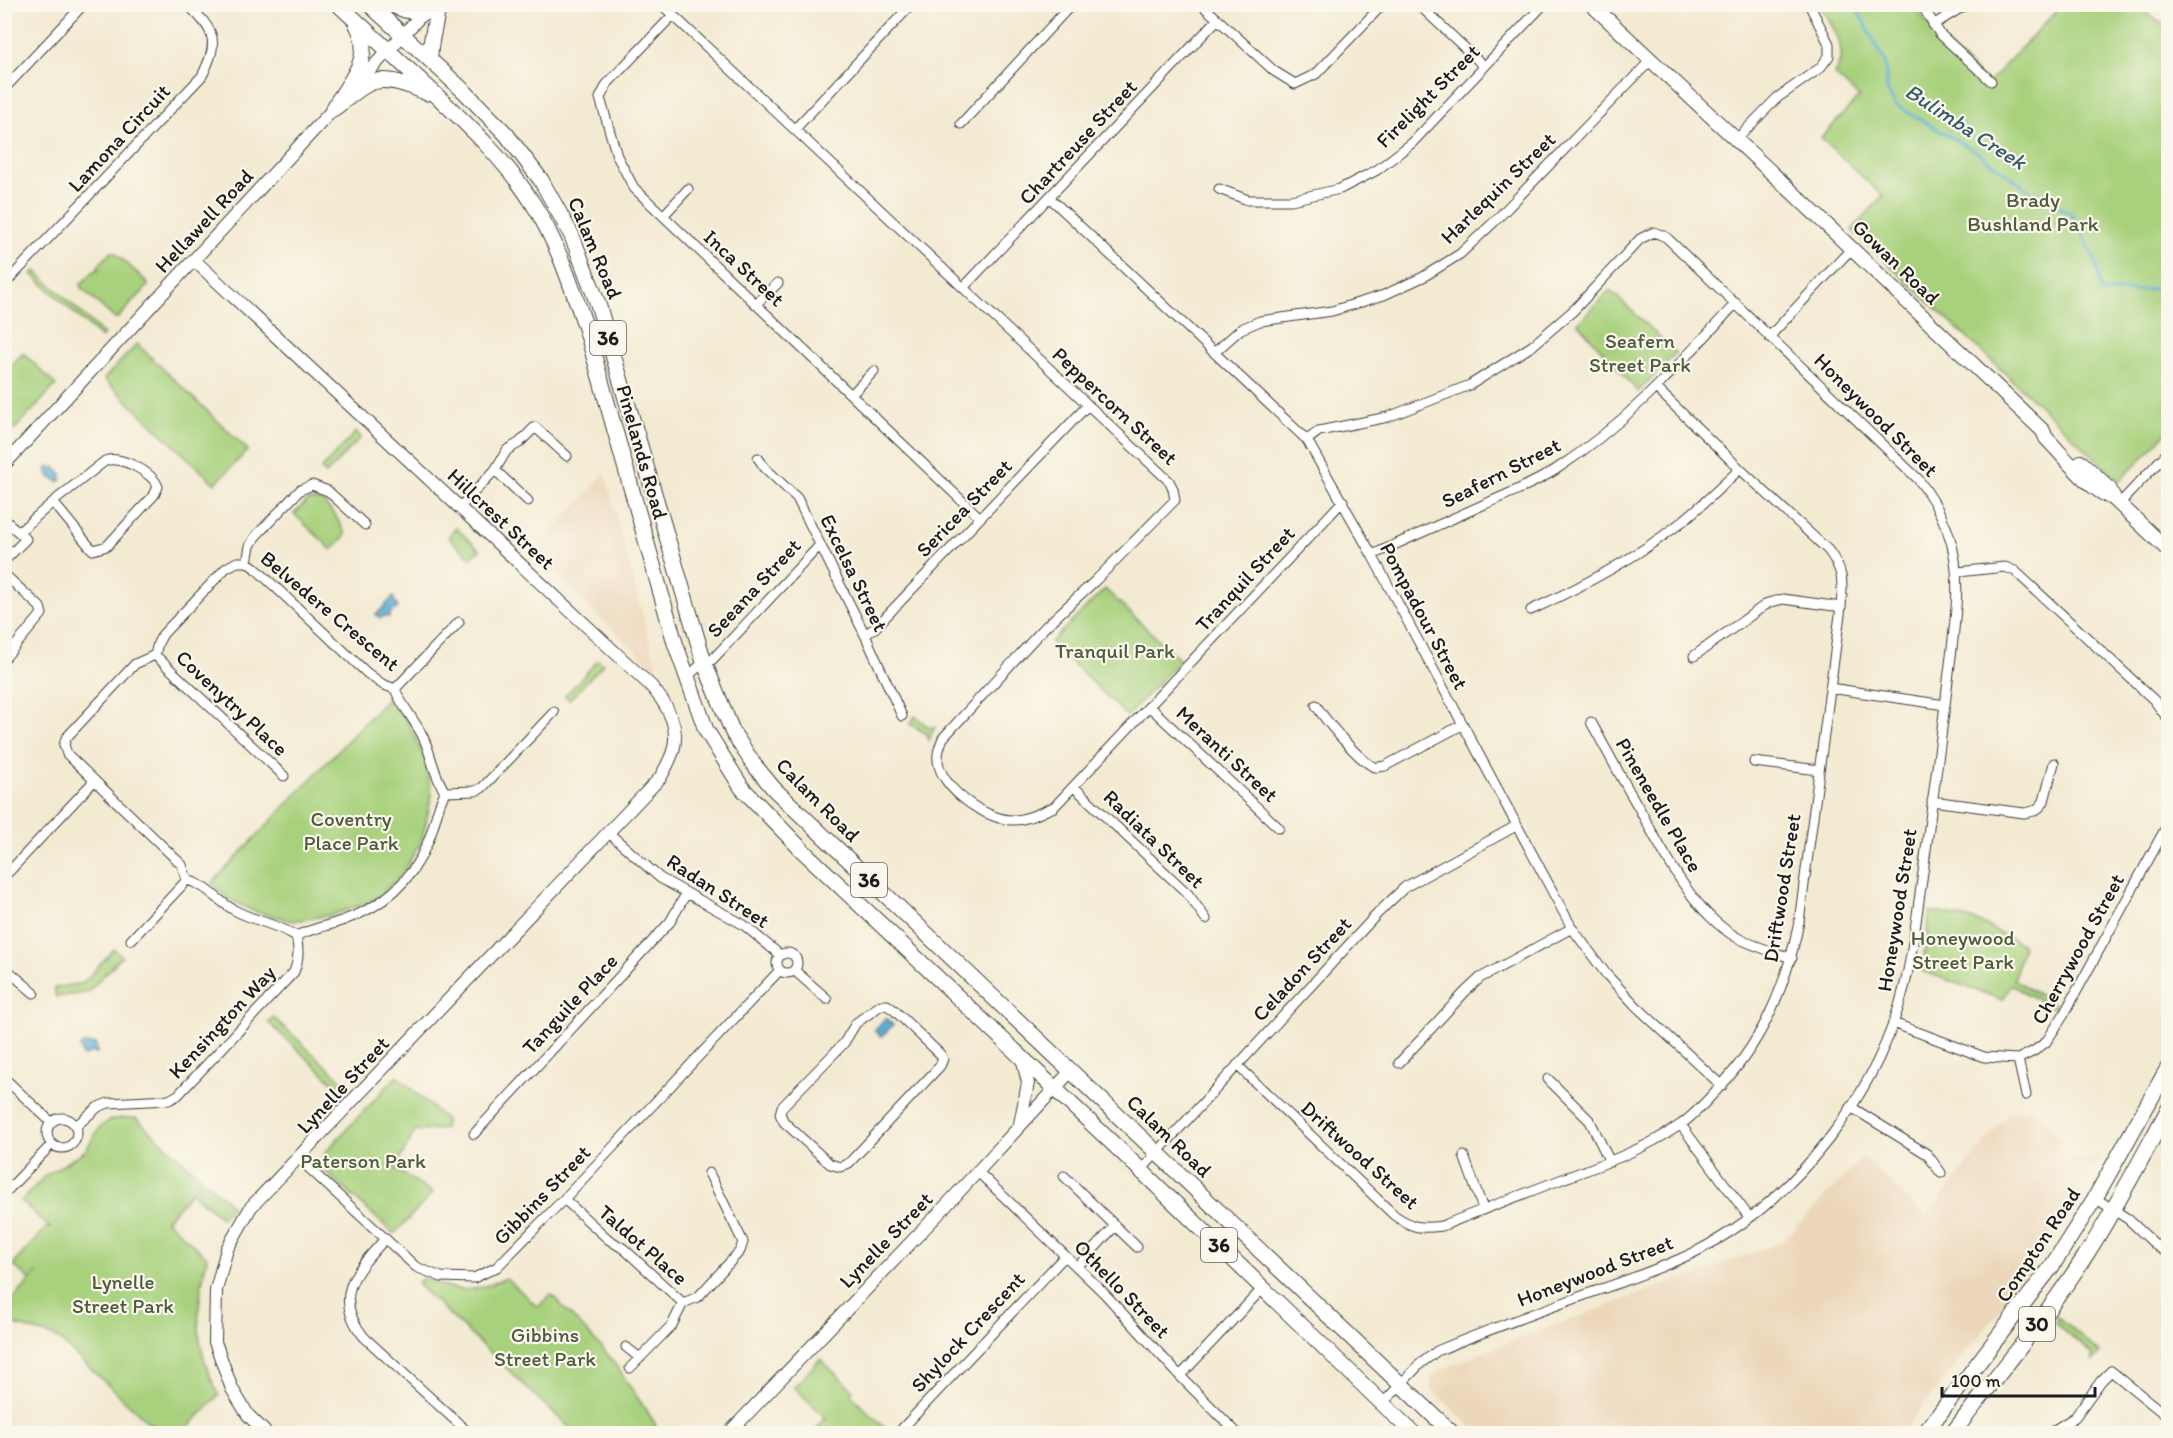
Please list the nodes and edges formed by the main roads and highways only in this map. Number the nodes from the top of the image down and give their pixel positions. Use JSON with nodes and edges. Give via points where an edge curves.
{"nodes":[{"id":1,"x":338,"y":4,"type":"edge"},
{"id":2,"x":369,"y":4,"type":"edge"},
{"id":3,"x":389,"y":4,"type":"edge"},
{"id":4,"x":438,"y":4,"type":"edge"},
{"id":5,"x":1591,"y":4,"type":"edge"},
{"id":6,"x":428,"y":9,"type":"edge"},
{"id":7,"x":352,"y":17,"type":"junction"},
{"id":8,"x":430,"y":59,"type":"junction"},
{"id":9,"x":445,"y":104,"type":"junction"},
{"id":10,"x":2169,"y":550,"type":"edge"},
{"id":11,"x":803,"y":851,"type":"joint"},
{"id":12,"x":2169,"y":1068,"type":"edge"},
{"id":13,"x":2169,"y":1110,"type":"edge"},
{"id":14,"x":1414,"y":1434,"type":"edge"},
{"id":15,"x":1453,"y":1434,"type":"edge"},
{"id":16,"x":1924,"y":1434,"type":"edge"},
{"id":17,"x":1952,"y":1434,"type":"edge"}],
"edges":[{"from":1,"to":7,"type":"main road","name":"Pinelands Road","number":"36"},
{"from":2,"to":8,"type":"main road","name":"Calam Road","number":"36"},
{"from":3,"to":6,"type":"main road","via":[[405,10]]},
{"from":4,"to":8,"type":"main road","via":[[429,45]]},
{"from":5,"to":10,"type":"main road","name":"Gowan Road","via":[[2043,431],[2091,484],[2116,501]]},
{"from":7,"to":9,"type":"main road","name":"Pinelands Road","number":"36"},
{"from":7,"to":9,"type":"main road","via":[[363,37],[364,49],[358,70],[333,109],[369,82],[379,81],[411,86]]},
{"from":8,"to":15,"type":"main road","name":"Calam Road","number":"36","via":[[506,134],[541,180],[572,236],[598,304],[704,662],[733,733],[755,766],[774,789]]},
{"from":9,"to":11,"type":"main road","name":"Pinelands Road","number":"36","via":[[512,174],[548,230],[585,328],[675,643],[705,730],[734,778]]},
{"from":11,"to":14,"type":"main road","name":"Calam Road","number":"36"},
{"from":12,"to":16,"type":"main road","name":"Compton Road","number":"30","via":[[2095,1198],[2040,1283]]},
{"from":13,"to":17,"type":"main road","name":"Compton Road","number":"30","via":[[2062,1290]]}]}
